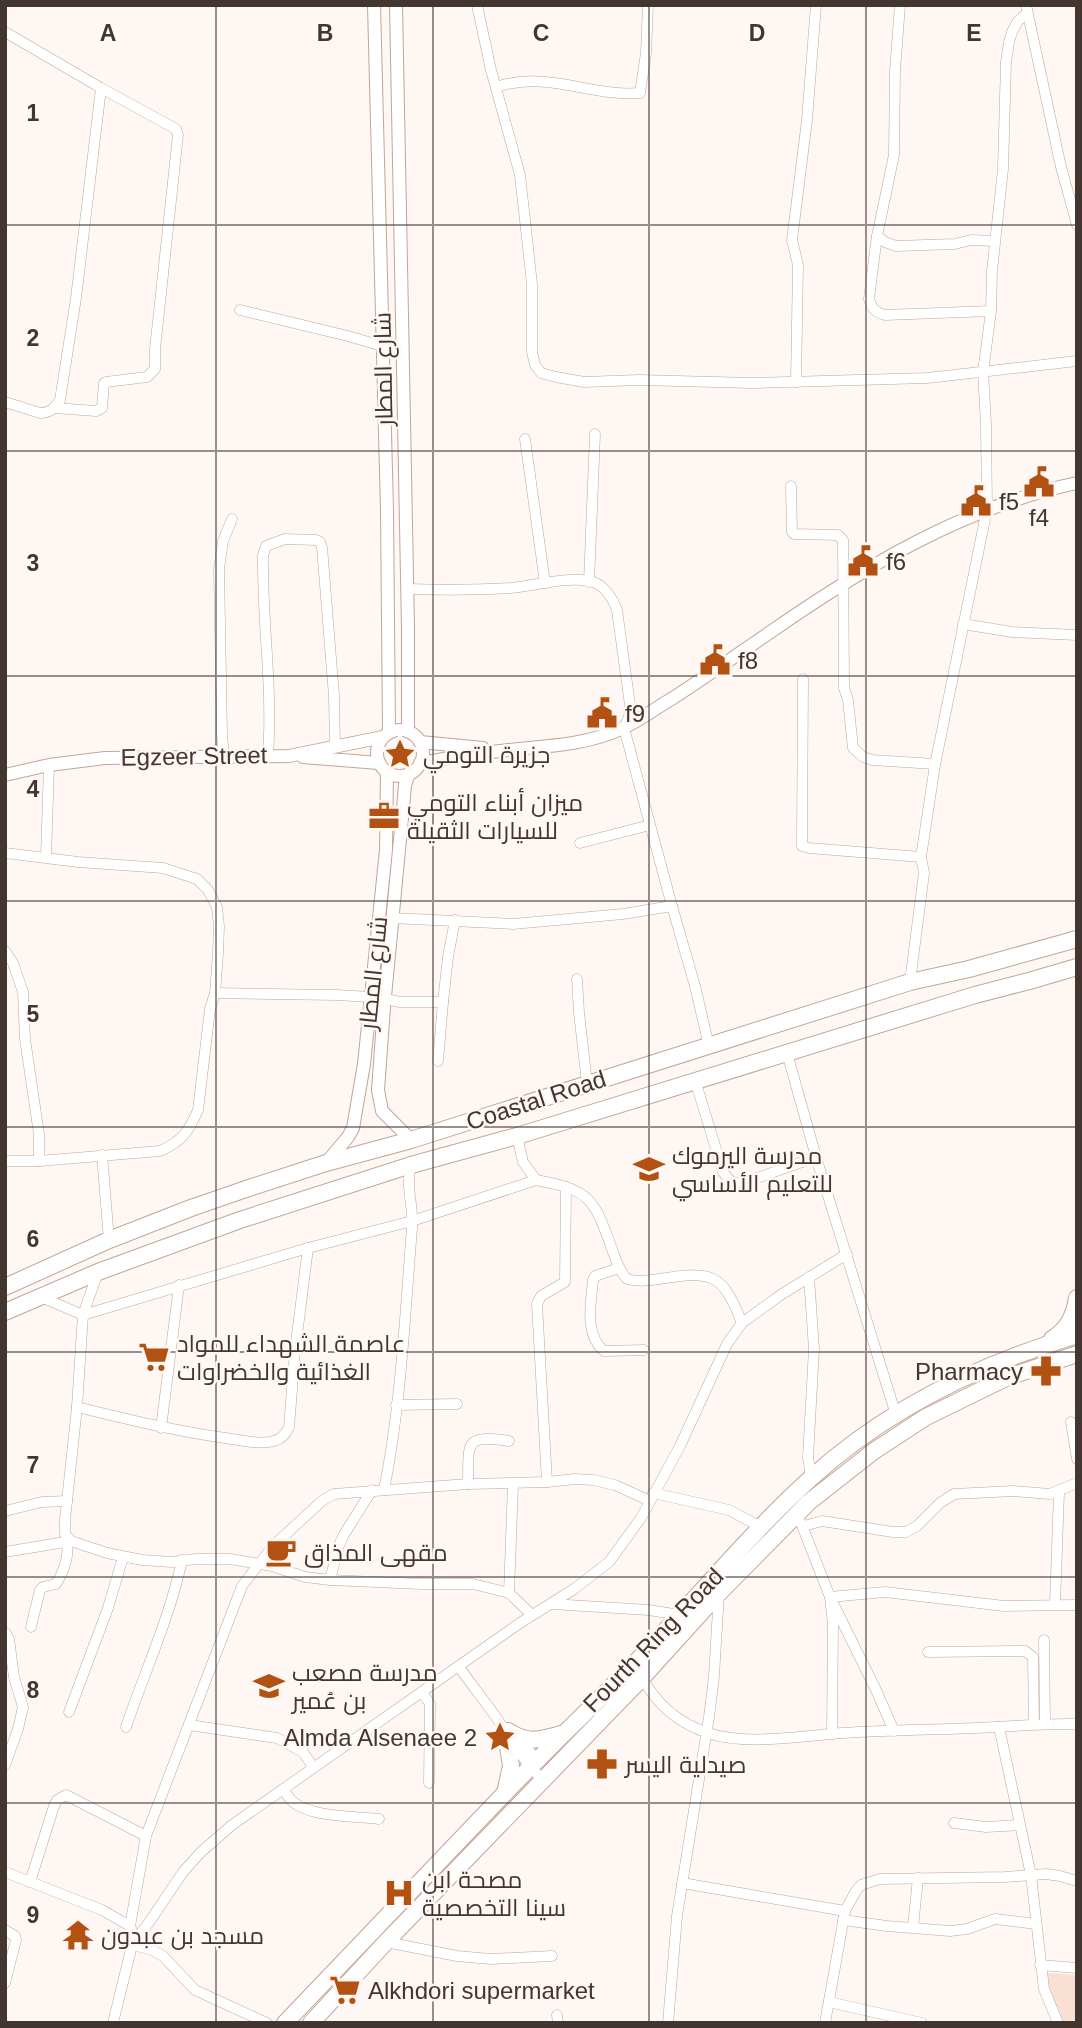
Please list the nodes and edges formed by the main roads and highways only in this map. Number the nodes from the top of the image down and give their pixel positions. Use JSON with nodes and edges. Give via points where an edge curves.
{"nodes":[{"id":1,"x":1077,"y":939,"type":"edge"},
{"id":2,"x":1025,"y":954,"type":"junction"},
{"id":3,"x":1077,"y":967,"type":"edge"},
{"id":4,"x":969,"y":969,"type":"junction"},
{"id":5,"x":1030,"y":981,"type":"junction"},
{"id":6,"x":975,"y":995,"type":"junction"},
{"id":7,"x":5,"y":1287,"type":"edge"},
{"id":8,"x":1077,"y":1298,"type":"edge"},
{"id":9,"x":5,"y":1312,"type":"edge"},
{"id":10,"x":1077,"y":1335,"type":"edge"},
{"id":11,"x":1044,"y":1345,"type":"junction"},
{"id":12,"x":1077,"y":1354,"type":"edge"},
{"id":13,"x":638,"y":1671,"type":"junction"},
{"id":14,"x":564,"y":1733,"type":"junction"},
{"id":15,"x":504,"y":1794,"type":"junction"},
{"id":16,"x":285,"y":2023,"type":"edge"},
{"id":17,"x":311,"y":2023,"type":"edge"}],
"edges":[{"from":1,"to":2,"type":"main road","name":"Coastal Road"},
{"from":2,"to":4,"type":"main road","name":"Coastal Road"},
{"from":2,"to":5,"type":"main road","via":[[1019,971]]},
{"from":3,"to":5,"type":"main road","name":"Coastal Road"},
{"from":4,"to":6,"type":"main road","via":[[982,978]]},
{"from":4,"to":7,"type":"main road","name":"Coastal Road","via":[[910,982],[326,1163],[191,1208]]},
{"from":5,"to":6,"type":"main road","name":"Coastal Road"},
{"from":6,"to":9,"type":"main road","name":"Coastal Road","via":[[517,1136],[411,1164],[229,1224]]},
{"from":8,"to":11,"type":"main road","via":[[1068,1325]]},
{"from":10,"to":11,"type":"main road","name":"Fourth Ring Road"},
{"from":11,"to":13,"type":"main road","name":"Fourth Ring Road","via":[[939,1390],[896,1415],[811,1478],[679,1615]]},
{"from":12,"to":13,"type":"main road","name":"Fourth Ring Road","via":[[1007,1377],[926,1418],[848,1470],[809,1502],[800,1521]]},
{"from":13,"to":14,"type":"main road","name":"Fourth Ring Road"},
{"from":13,"to":17,"type":"main road","name":"Fourth Ring Road","via":[[546,1776]]},
{"from":14,"to":15,"type":"main road","name":"Fourth Ring Road"},
{"from":14,"to":15,"type":"main road","via":[[524,1740],[505,1730],[511,1766]]},
{"from":15,"to":16,"type":"main road","name":"Fourth Ring Road"}]}
